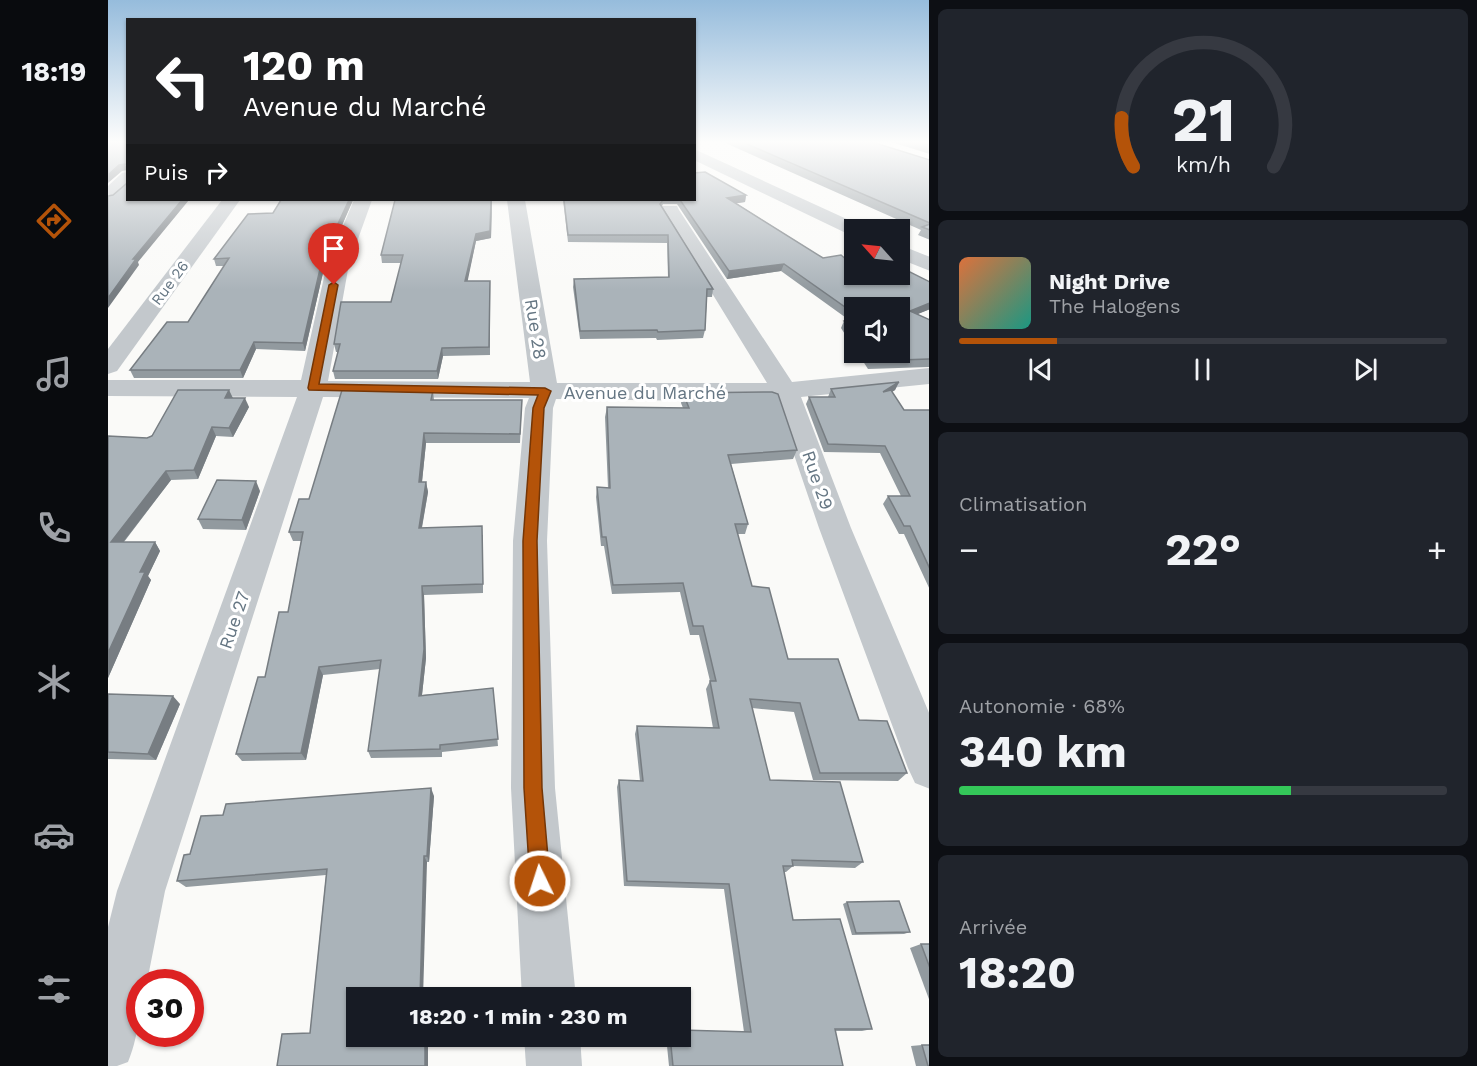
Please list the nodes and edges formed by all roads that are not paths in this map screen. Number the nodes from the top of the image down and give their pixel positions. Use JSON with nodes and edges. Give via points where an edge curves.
{"nodes":[{"id":1,"x":772,"y":191,"type":"edge"},
{"id":2,"x":230,"y":201,"type":"edge"},
{"id":3,"x":363,"y":201,"type":"edge"},
{"id":4,"x":516,"y":201,"type":"edge"},
{"id":5,"x":670,"y":210,"type":"dead end"},
{"id":6,"x":844,"y":225,"type":"edge"},
{"id":7,"x":910,"y":256,"type":"edge"},
{"id":8,"x":929,"y":265,"type":"edge"},
{"id":9,"x":108,"y":366,"type":"edge"},
{"id":10,"x":929,"y":376,"type":"edge"},
{"id":11,"x":108,"y":388,"type":"edge"},
{"id":12,"x":313,"y":388,"type":"junction"},
{"id":13,"x":545,"y":391,"type":"junction"},
{"id":14,"x":784,"y":391,"type":"junction"},
{"id":15,"x":929,"y":765,"type":"edge"},
{"id":16,"x":548,"y":987,"type":"edge"},
{"id":17,"x":108,"y":1042,"type":"edge"},
{"id":18,"x":553,"y":1047,"type":"edge"},
{"id":19,"x":554,"y":1066,"type":"edge"}],
"edges":[{"from":1,"to":6,"type":"street"},
{"from":2,"to":9,"type":"street","name":"Rue 26"},
{"from":3,"to":12,"type":"street","name":"Rue 27","via":[[338,264]]},
{"from":4,"to":13,"type":"street","name":"Rue 28"},
{"from":5,"to":14,"type":"street","name":"Rue 29"},
{"from":7,"to":8,"type":"street"},
{"from":10,"to":14,"type":"street","name":"Avenue du Marché"},
{"from":11,"to":12,"type":"street","name":"Avenue du Marché"},
{"from":12,"to":13,"type":"street","name":"Avenue du Marché"},
{"from":12,"to":17,"type":"street","name":"Rue 27","via":[[141,891]]},
{"from":13,"to":14,"type":"street","name":"Avenue du Marché"},
{"from":13,"to":16,"type":"street","name":"Rue 28","via":[[539,408],[530,541],[533,788]]},
{"from":14,"to":15,"type":"street","name":"Rue 29"},
{"from":18,"to":19,"type":"street"}]}
